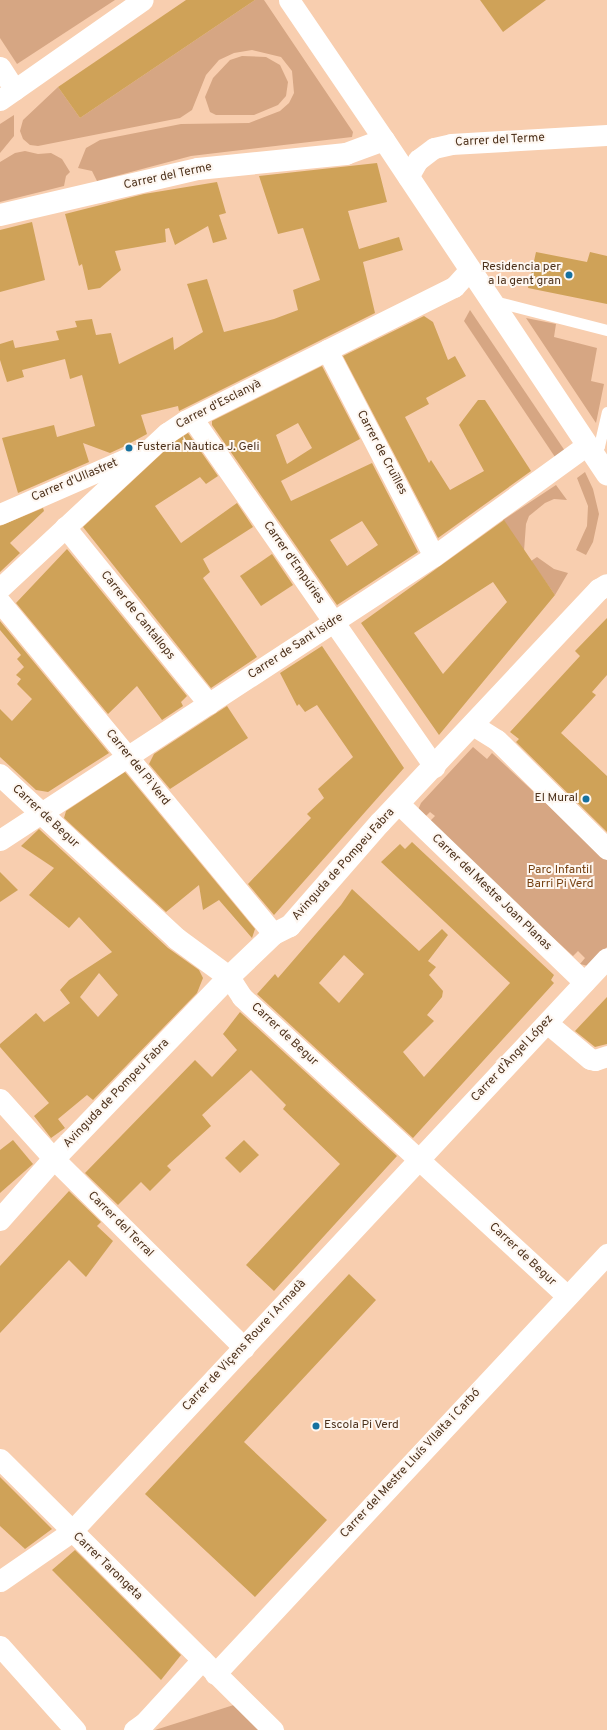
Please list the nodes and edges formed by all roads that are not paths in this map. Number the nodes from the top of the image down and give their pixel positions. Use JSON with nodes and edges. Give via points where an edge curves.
{"nodes":[{"id":1,"x":143,"y":0,"type":"edge"},
{"id":2,"x":289,"y":0,"type":"edge"},
{"id":3,"x":0,"y":67,"type":"edge"},
{"id":4,"x":8,"y":95,"type":"edge"},
{"id":5,"x":607,"y":135,"type":"edge"},
{"id":6,"x":384,"y":140,"type":"junction"},
{"id":7,"x":408,"y":177,"type":"junction"},
{"id":8,"x":0,"y":216,"type":"edge"},
{"id":9,"x":470,"y":269,"type":"junction"},
{"id":10,"x":491,"y":301,"type":"junction"},
{"id":11,"x":607,"y":330,"type":"edge"},
{"id":12,"x":327,"y":350,"type":"junction"},
{"id":13,"x":607,"y":412,"type":"edge"},
{"id":14,"x":192,"y":418,"type":"junction"},
{"id":15,"x":587,"y":445,"type":"junction"},
{"id":16,"x":150,"y":449,"type":"junction"},
{"id":17,"x":607,"y":475,"type":"edge"},
{"id":18,"x":0,"y":514,"type":"edge"},
{"id":19,"x":65,"y":527,"type":"junction"},
{"id":20,"x":434,"y":556,"type":"junction"},
{"id":21,"x":604,"y":583,"type":"edge"},
{"id":22,"x":0,"y":588,"type":"edge"},
{"id":23,"x":0,"y":602,"type":"edge"},
{"id":24,"x":334,"y":622,"type":"junction"},
{"id":25,"x":209,"y":704,"type":"junction"},
{"id":26,"x":473,"y":725,"type":"junction"},
{"id":27,"x":128,"y":758,"type":"junction"},
{"id":28,"x":435,"y":767,"type":"junction"},
{"id":29,"x":0,"y":775,"type":"edge"},
{"id":30,"x":399,"y":804,"type":"junction"},
{"id":31,"x":42,"y":814,"type":"junction"},
{"id":32,"x":0,"y":840,"type":"edge"},
{"id":33,"x":607,"y":850,"type":"edge"},
{"id":34,"x":274,"y":934,"type":"junction"},
{"id":35,"x":607,"y":958,"type":"edge"},
{"id":36,"x":229,"y":977,"type":"junction"},
{"id":37,"x":584,"y":982,"type":"junction"},
{"id":38,"x":546,"y":1023,"type":"junction"},
{"id":39,"x":607,"y":1056,"type":"edge"},
{"id":40,"x":0,"y":1099,"type":"edge"},
{"id":41,"x":54,"y":1160,"type":"junction"},
{"id":42,"x":419,"y":1160,"type":"junction"},
{"id":43,"x":0,"y":1220,"type":"edge"},
{"id":44,"x":607,"y":1254,"type":"edge"},
{"id":45,"x":567,"y":1296,"type":"junction"},
{"id":46,"x":244,"y":1348,"type":"junction"},
{"id":47,"x":0,"y":1459,"type":"edge"},
{"id":48,"x":72,"y":1532,"type":"junction"},
{"id":49,"x":0,"y":1581,"type":"edge"},
{"id":50,"x":0,"y":1646,"type":"edge"},
{"id":51,"x":209,"y":1667,"type":"junction"},
{"id":52,"x":75,"y":1730,"type":"edge"},
{"id":53,"x":134,"y":1730,"type":"edge"},
{"id":54,"x":273,"y":1730,"type":"edge"}],
"edges":[{"from":1,"to":4,"type":"street"},
{"from":2,"to":6,"type":"street"},
{"from":3,"to":4,"type":"street"},
{"from":5,"to":7,"type":"street","name":"Carrer del Terme","via":[[452,144],[434,148],[418,160]]},
{"from":6,"to":7,"type":"street"},
{"from":6,"to":8,"type":"street","name":"Carrer del Terme","via":[[346,154],[198,169]]},
{"from":7,"to":9,"type":"street"},
{"from":9,"to":10,"type":"street"},
{"from":9,"to":12,"type":"street","name":"Carrer d'Esclanyà","via":[[454,287]]},
{"from":10,"to":11,"type":"lane"},
{"from":10,"to":15,"type":"street"},
{"from":12,"to":14,"type":"street","name":"Carrer d'Esclanyà"},
{"from":12,"to":20,"type":"street","name":"Carrer de Cruïlles"},
{"from":13,"to":15,"type":"lane","via":[[599,446],[596,449]]},
{"from":14,"to":16,"type":"street","name":"Carrer d'Esclanyà","via":[[167,433]]},
{"from":14,"to":24,"type":"street","name":"Carrer d'Empúries"},
{"from":15,"to":17,"type":"street"},
{"from":15,"to":20,"type":"street","name":"Carrer de Sant Isidre"},
{"from":16,"to":18,"type":"street","name":"Carrer d'Ullastret"},
{"from":16,"to":19,"type":"street","name":"Carrer d'Esclanyà"},
{"from":19,"to":22,"type":"street","name":"Carrer d'Esclanyà"},
{"from":19,"to":25,"type":"street","name":"Carrer de Cantallops"},
{"from":20,"to":24,"type":"street","name":"Carrer de Sant Isidre"},
{"from":21,"to":26,"type":"street","name":"Avinguda de Pompeu Fabra"},
{"from":23,"to":27,"type":"street","name":"Carrer del Pi Verd"},
{"from":24,"to":25,"type":"street","name":"Carrer de Sant Isidre"},
{"from":24,"to":28,"type":"street","name":"Carrer d'Empúries"},
{"from":25,"to":27,"type":"street","name":"Carrer de Sant Isidre"},
{"from":26,"to":28,"type":"street","name":"Avinguda de Pompeu Fabra"},
{"from":26,"to":33,"type":"street","via":[[496,740]]},
{"from":27,"to":31,"type":"street","name":"Carrer de Sant Isidre"},
{"from":27,"to":34,"type":"street","name":"Carrer del Pi Verd"},
{"from":28,"to":30,"type":"street","name":"Avinguda de Pompeu Fabra"},
{"from":29,"to":31,"type":"street","name":"Carrer de Begur"},
{"from":30,"to":34,"type":"street","name":"Avinguda de Pompeu Fabra","via":[[290,926]]},
{"from":30,"to":37,"type":"street","name":"Carrer del Mestre Joan Planas"},
{"from":31,"to":32,"type":"street","name":"Carrer de Sant Isidre"},
{"from":31,"to":36,"type":"street","name":"Carrer de Begur","via":[[177,938]]},
{"from":34,"to":36,"type":"street","name":"Avinguda de Pompeu Fabra"},
{"from":35,"to":37,"type":"street","name":"Carrer d'Àngel López"},
{"from":36,"to":41,"type":"street","name":"Avinguda de Pompeu Fabra"},
{"from":36,"to":42,"type":"street","name":"Carrer de Begur","via":[[242,997]]},
{"from":37,"to":38,"type":"street","name":"Carrer d'Àngel López"},
{"from":38,"to":39,"type":"street","via":[[590,1058],[595,1060]]},
{"from":38,"to":42,"type":"street","name":"Carrer d'Àngel López"},
{"from":40,"to":41,"type":"street","name":"Carrer del Terral"},
{"from":41,"to":43,"type":"street","name":"Avinguda de Pompeu Fabra"},
{"from":41,"to":46,"type":"street","name":"Carrer del Terral"},
{"from":42,"to":45,"type":"street","name":"Carrer de Begur"},
{"from":42,"to":46,"type":"street","name":"Carrer de Viçens Roure i Armadà"},
{"from":44,"to":45,"type":"street","name":"Carrer del Mestre Lluís VIlalta i Carbó"},
{"from":45,"to":51,"type":"street","name":"Carrer del Mestre Lluís VIlalta i Carbó"},
{"from":46,"to":48,"type":"street","name":"Carrer de Viçens Roure i Armadà"},
{"from":47,"to":48,"type":"street","name":"Carrer Tarongeta"},
{"from":48,"to":49,"type":"street","name":"Carrer de Viçens Roure i Armadà"},
{"from":48,"to":51,"type":"street","name":"Carrer Tarongeta"},
{"from":50,"to":52,"type":"street"},
{"from":51,"to":53,"type":"street","name":"Carrer del Mestre Lluís VIlalta i Carbó"},
{"from":51,"to":54,"type":"street","name":"Carrer Tarongeta"}]}
